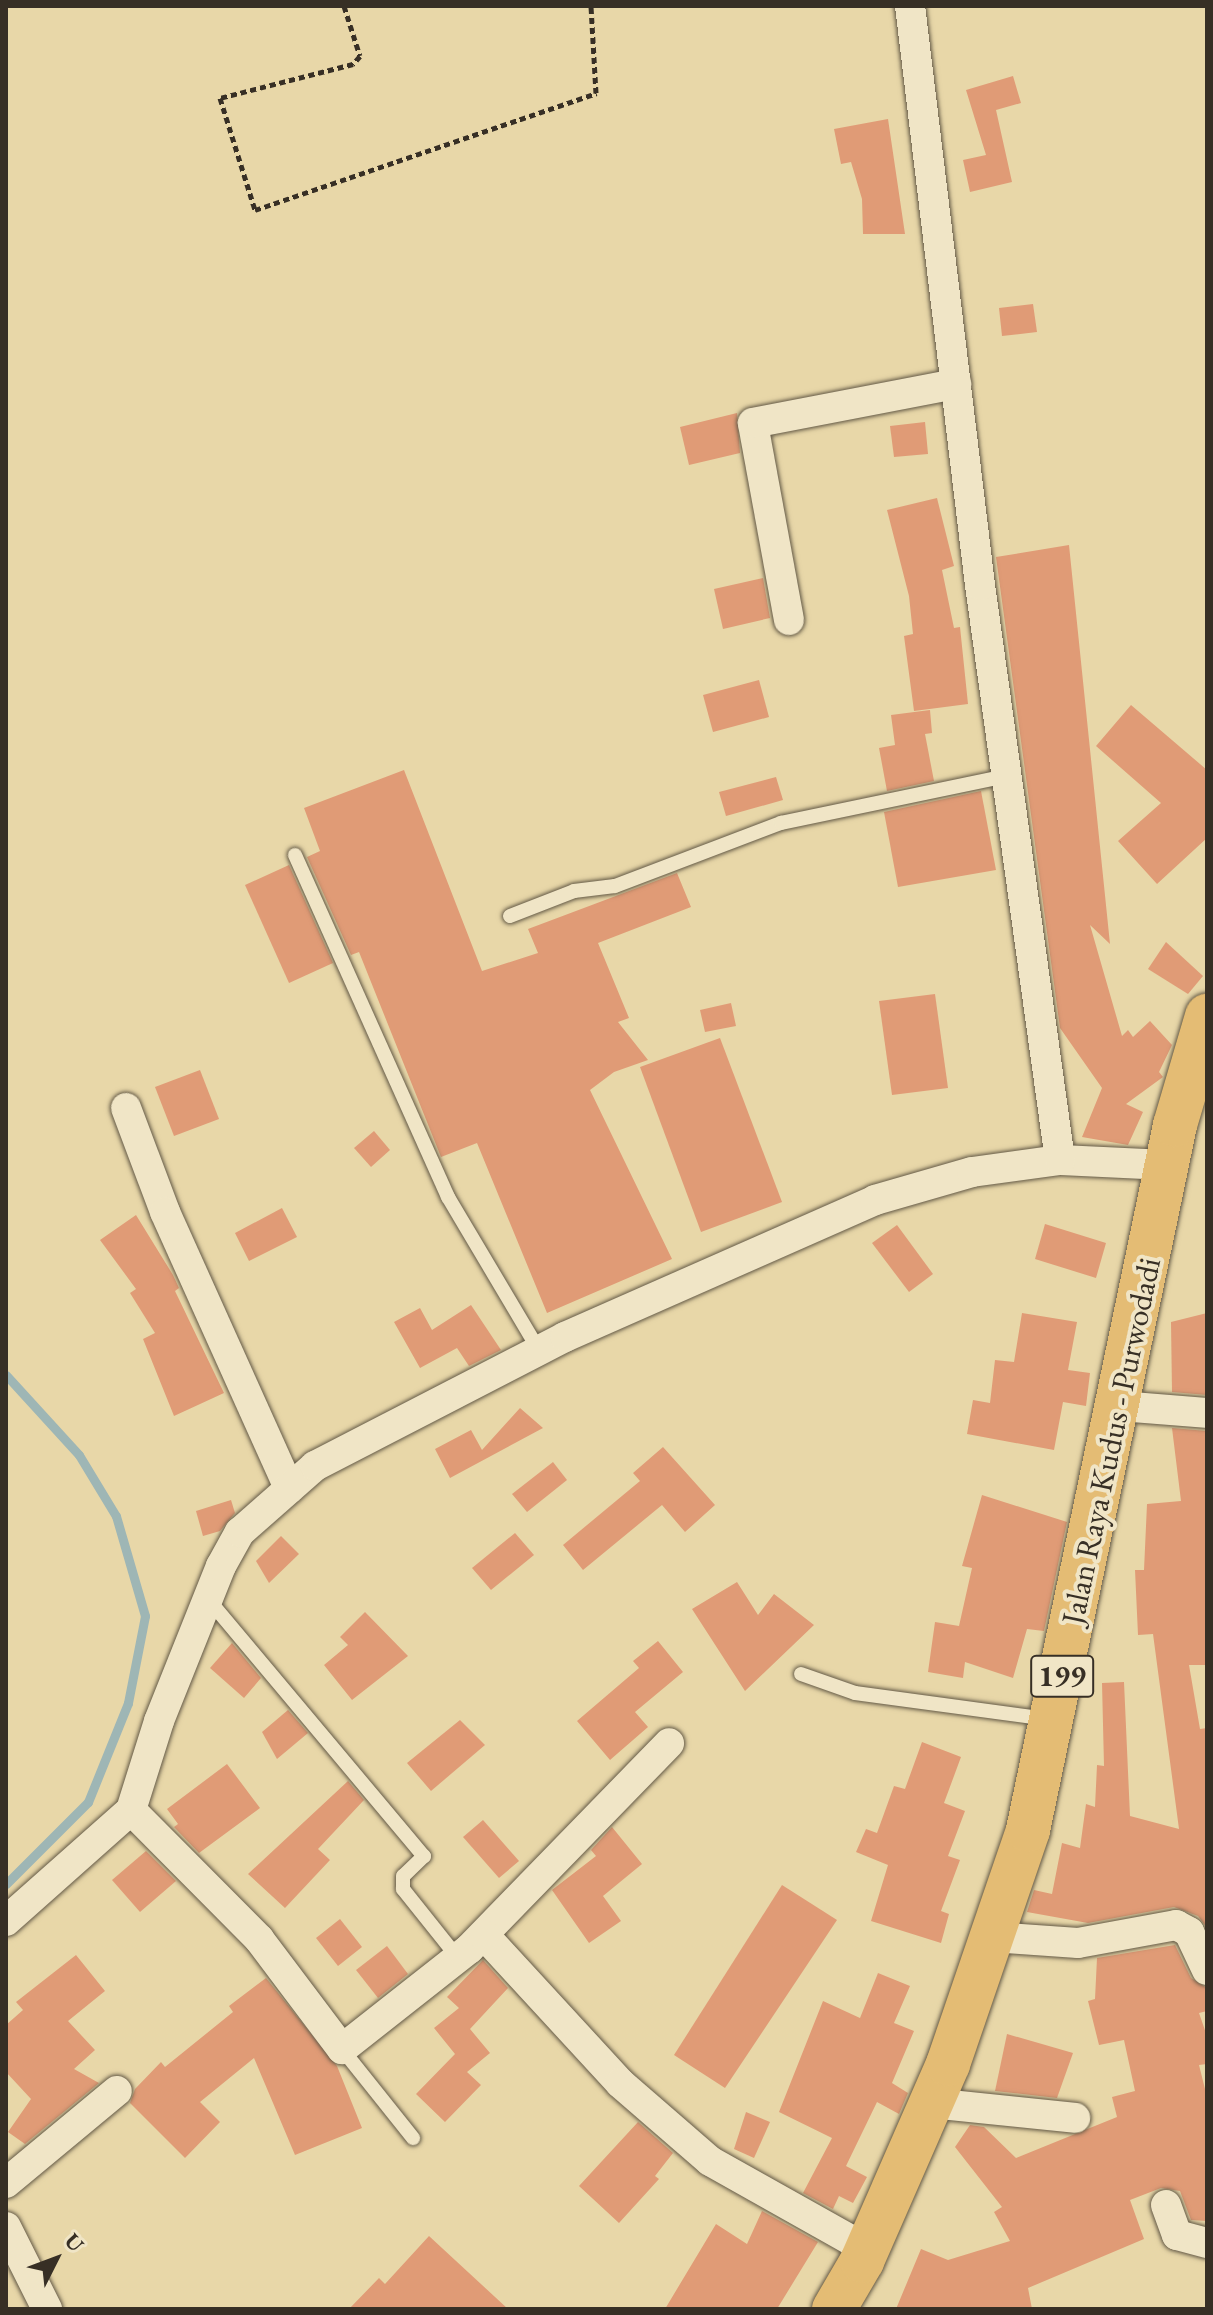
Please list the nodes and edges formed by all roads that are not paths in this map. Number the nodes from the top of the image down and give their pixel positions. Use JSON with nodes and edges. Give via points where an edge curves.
{"nodes":[{"id":1,"x":910,"y":6,"type":"edge"},
{"id":2,"x":956,"y":384,"type":"junction"},
{"id":3,"x":789,"y":620,"type":"dead end"},
{"id":4,"x":1006,"y":776,"type":"junction"},
{"id":5,"x":295,"y":855,"type":"dead end"},
{"id":6,"x":510,"y":916,"type":"dead end"},
{"id":7,"x":1207,"y":1016,"type":"edge"},
{"id":8,"x":126,"y":1108,"type":"dead end"},
{"id":9,"x":1060,"y":1160,"type":"junction"},
{"id":10,"x":1167,"y":1165,"type":"junction"},
{"id":11,"x":539,"y":1350,"type":"junction"},
{"id":12,"x":1119,"y":1406,"type":"junction"},
{"id":13,"x":1207,"y":1413,"type":"edge"},
{"id":14,"x":289,"y":1488,"type":"junction"},
{"id":15,"x":205,"y":1596,"type":"junction"},
{"id":16,"x":801,"y":1674,"type":"dead end"},
{"id":17,"x":1053,"y":1719,"type":"junction"},
{"id":18,"x":669,"y":1743,"type":"dead end"},
{"id":19,"x":131,"y":1810,"type":"junction"},
{"id":20,"x":6,"y":1921,"type":"edge"},
{"id":21,"x":484,"y":1935,"type":"junction"},
{"id":22,"x":992,"y":1937,"type":"junction"},
{"id":23,"x":458,"y":1958,"type":"junction"},
{"id":24,"x":1207,"y":1970,"type":"edge"},
{"id":25,"x":342,"y":2049,"type":"junction"},
{"id":26,"x":117,"y":2091,"type":"dead end"},
{"id":27,"x":931,"y":2103,"type":"junction"},
{"id":28,"x":1075,"y":2118,"type":"dead end"},
{"id":29,"x":413,"y":2138,"type":"dead end"},
{"id":30,"x":6,"y":2183,"type":"edge"},
{"id":31,"x":1166,"y":2205,"type":"dead end"},
{"id":32,"x":6,"y":2227,"type":"edge"},
{"id":33,"x":1207,"y":2243,"type":"edge"},
{"id":34,"x":867,"y":2249,"type":"junction"},
{"id":35,"x":47,"y":2309,"type":"edge"},
{"id":36,"x":834,"y":2309,"type":"edge"}],
"edges":[{"from":1,"to":2,"type":"street"},
{"from":2,"to":3,"type":"street","via":[[753,423]]},
{"from":2,"to":4,"type":"street"},
{"from":4,"to":6,"type":"lane","via":[[781,823],[615,886],[574,891]]},
{"from":4,"to":9,"type":"street"},
{"from":5,"to":11,"type":"lane","via":[[448,1197]]},
{"from":7,"to":10,"type":"main road","name":"Jalan Raya Kudus - Purwodadi","number":"199"},
{"from":8,"to":14,"type":"street","via":[[165,1212]]},
{"from":9,"to":10,"type":"street"},
{"from":9,"to":11,"type":"street","via":[[972,1172],[875,1200]]},
{"from":10,"to":12,"type":"main road","name":"Jalan Raya Kudus - Purwodadi","number":"199"},
{"from":11,"to":14,"type":"street","via":[[343,1449]]},
{"from":12,"to":13,"type":"street"},
{"from":12,"to":17,"type":"main road","name":"Jalan Raya Kudus - Purwodadi","number":"199"},
{"from":14,"to":15,"type":"street","via":[[240,1532]]},
{"from":15,"to":19,"type":"street"},
{"from":15,"to":23,"type":"lane","via":[[424,1856],[403,1876],[403,1889]]},
{"from":16,"to":17,"type":"lane","via":[[871,1696]]},
{"from":17,"to":22,"type":"main road","name":"Jalan Raya Kudus - Purwodadi","number":"199","via":[[1028,1830]]},
{"from":18,"to":21,"type":"street"},
{"from":19,"to":20,"type":"street"},
{"from":19,"to":25,"type":"street","via":[[259,1939]]},
{"from":21,"to":23,"type":"street"},
{"from":21,"to":34,"type":"street","via":[[609,2072],[710,2161]]},
{"from":22,"to":24,"type":"street","via":[[1078,1943],[1176,1925],[1189,1932]]},
{"from":22,"to":27,"type":"main road","name":"Jalan Raya Kudus - Purwodadi","number":"199"},
{"from":23,"to":25,"type":"street"},
{"from":25,"to":29,"type":"lane"},
{"from":26,"to":30,"type":"street"},
{"from":27,"to":28,"type":"street"},
{"from":27,"to":34,"type":"main road","name":"Jalan Raya Kudus - Purwodadi","number":"199"},
{"from":31,"to":33,"type":"street","via":[[1177,2235]]},
{"from":32,"to":35,"type":"street"},
{"from":34,"to":36,"type":"main road","name":"Jalan Raya Kudus - Purwodadi","number":"199"}]}
